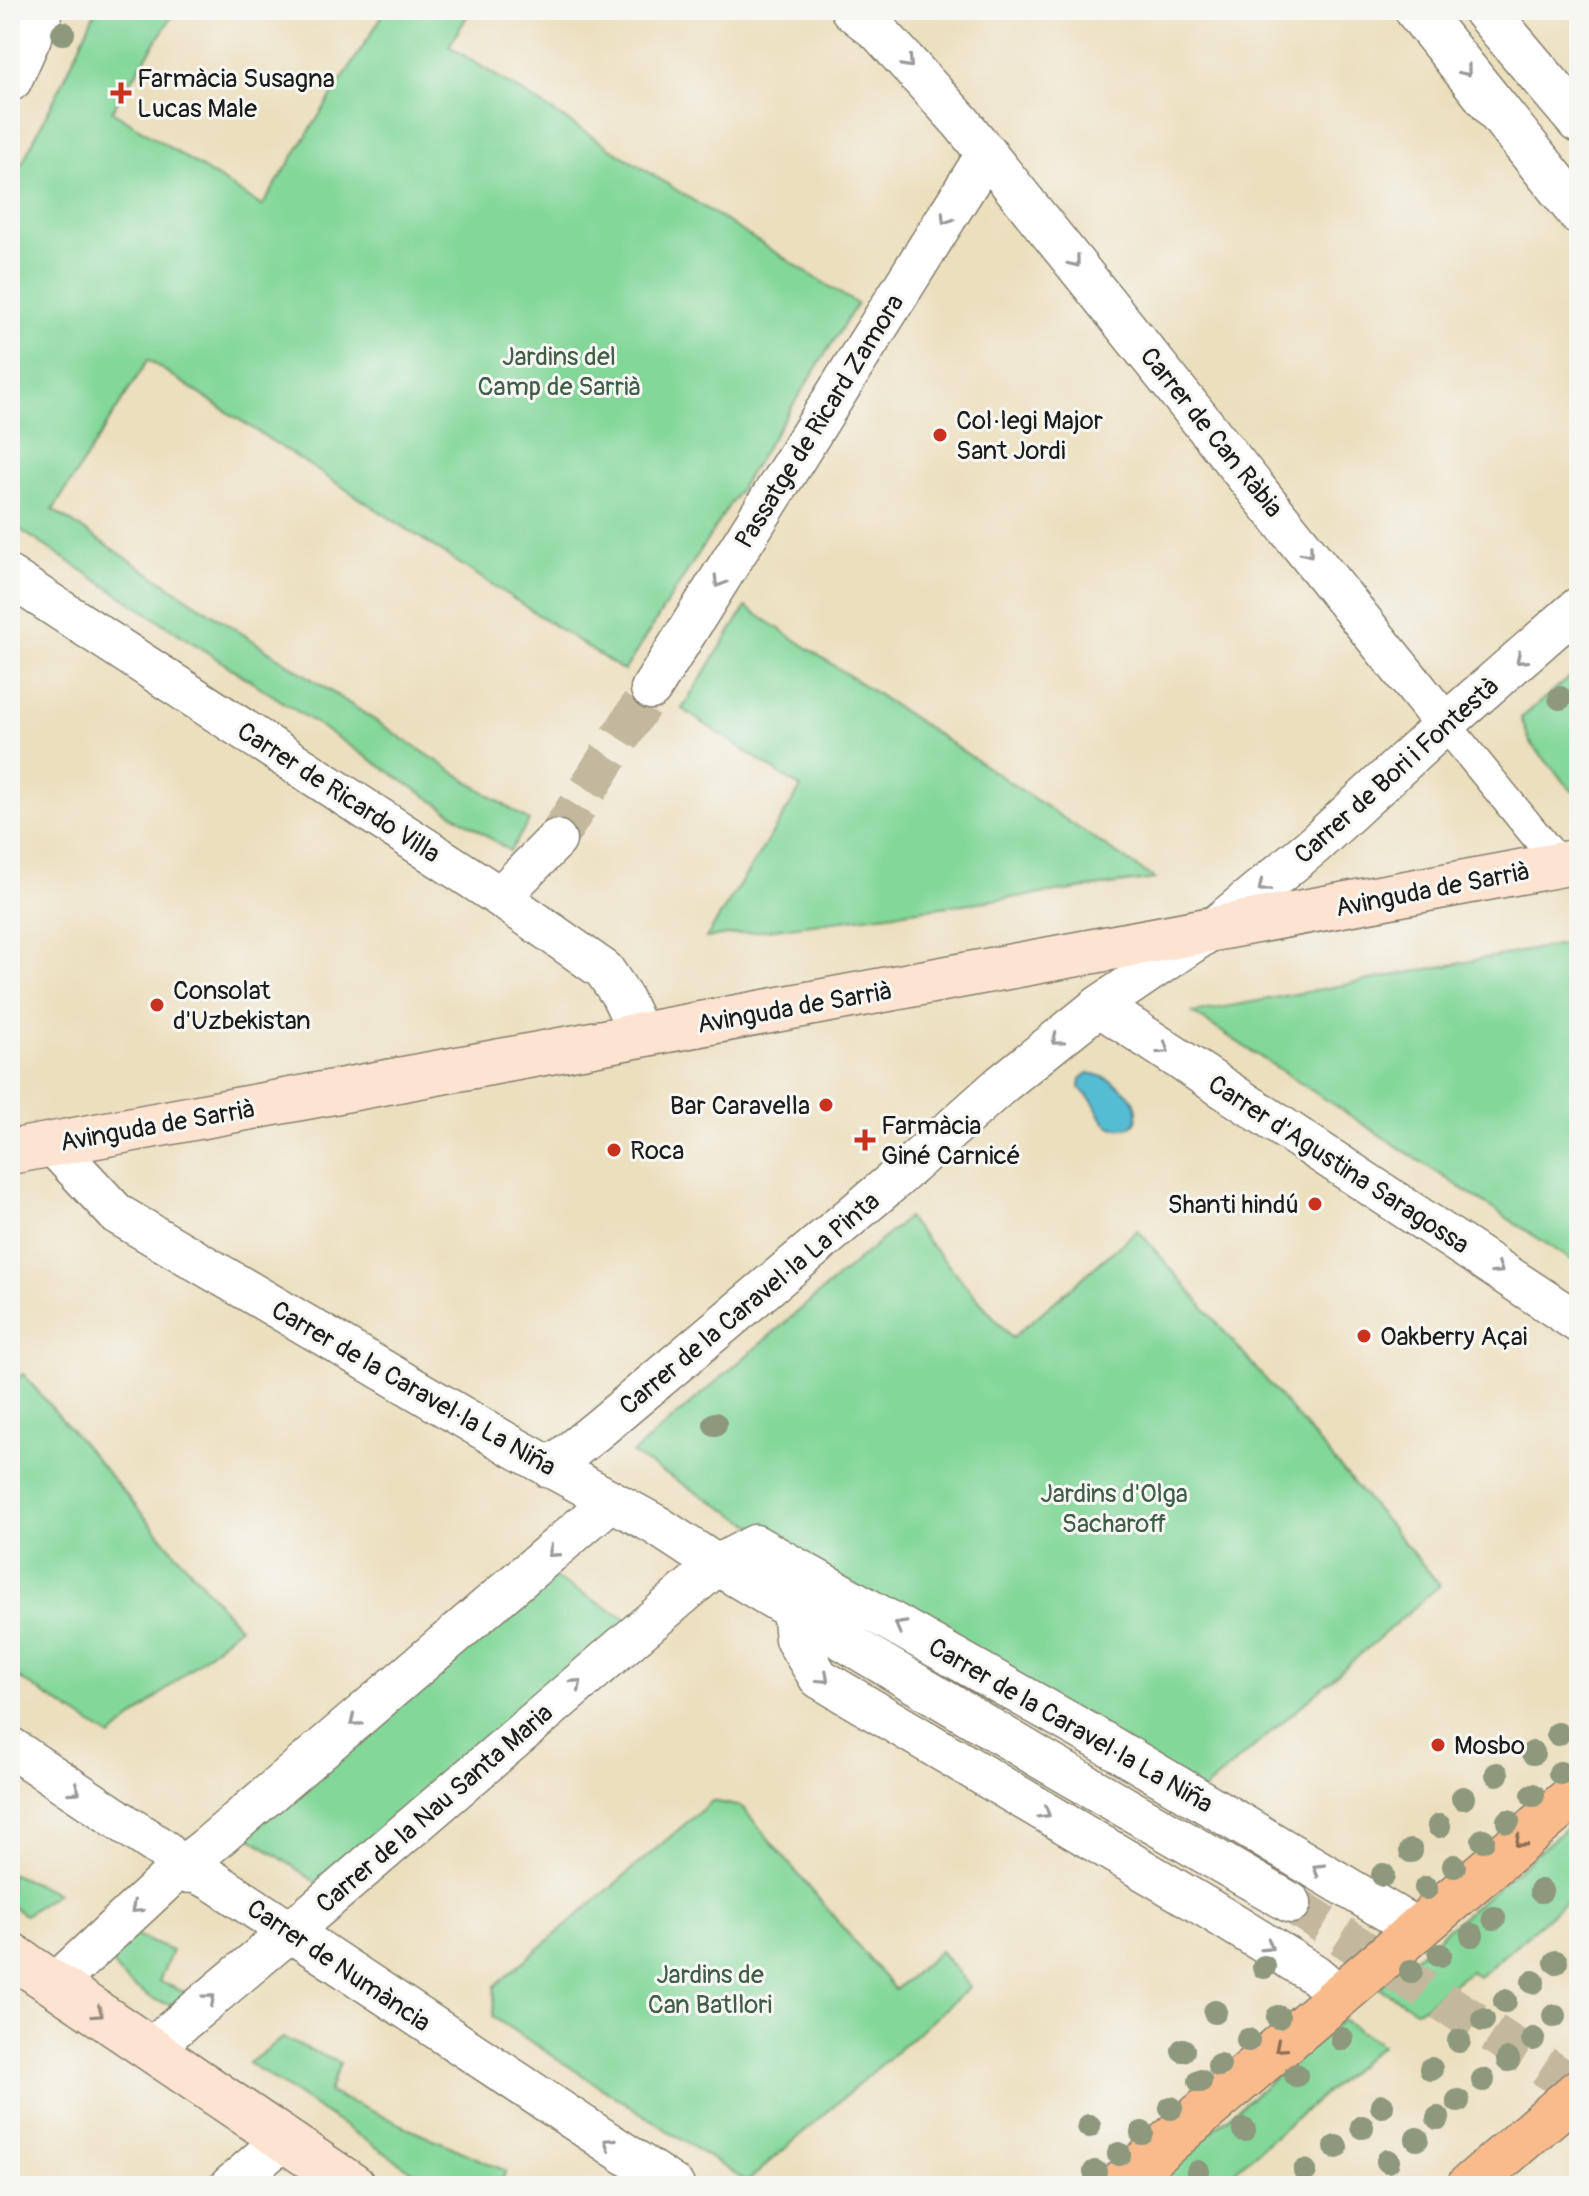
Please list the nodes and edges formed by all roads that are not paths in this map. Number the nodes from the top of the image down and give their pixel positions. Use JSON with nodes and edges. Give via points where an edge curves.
{"nodes":[{"id":1,"x":41,"y":10,"type":"edge"},
{"id":2,"x":851,"y":10,"type":"edge"},
{"id":3,"x":1417,"y":10,"type":"edge"},
{"id":4,"x":1485,"y":10,"type":"edge"},
{"id":5,"x":10,"y":79,"type":"edge"},
{"id":6,"x":1579,"y":121,"type":"edge"},
{"id":7,"x":987,"y":153,"type":"junction"},
{"id":8,"x":1579,"y":212,"type":"edge"},
{"id":9,"x":10,"y":577,"type":"edge"},
{"id":10,"x":1579,"y":607,"type":"edge"},
{"id":11,"x":651,"y":689,"type":"tunnel mouth"},
{"id":12,"x":1445,"y":724,"type":"junction"},
{"id":13,"x":556,"y":840,"type":"tunnel mouth"},
{"id":14,"x":1570,"y":863,"type":"edge"},
{"id":15,"x":500,"y":897,"type":"junction"},
{"id":16,"x":1211,"y":930,"type":"junction"},
{"id":17,"x":1099,"y":1006,"type":"junction"},
{"id":18,"x":640,"y":1035,"type":"junction"},
{"id":19,"x":31,"y":1148,"type":"edge"},
{"id":20,"x":1579,"y":1323,"type":"edge"},
{"id":21,"x":550,"y":1468,"type":"junction"},
{"id":22,"x":611,"y":1501,"type":"junction"},
{"id":23,"x":755,"y":1545,"type":"joint"},
{"id":24,"x":717,"y":1565,"type":"junction"},
{"id":25,"x":792,"y":1610,"type":"junction"},
{"id":26,"x":10,"y":1747,"type":"edge"},
{"id":27,"x":1579,"y":1791,"type":"edge"},
{"id":28,"x":175,"y":1872,"type":"junction"},
{"id":29,"x":1291,"y":1903,"type":"tunnel mouth"},
{"id":30,"x":1402,"y":1919,"type":"junction"},
{"id":31,"x":289,"y":1933,"type":"junction"},
{"id":32,"x":10,"y":1954,"type":"edge"},
{"id":33,"x":55,"y":1984,"type":"junction"},
{"id":34,"x":1340,"y":1996,"type":"junction"},
{"id":35,"x":150,"y":2049,"type":"junction"},
{"id":36,"x":1579,"y":2091,"type":"edge"},
{"id":37,"x":285,"y":2138,"type":"junction"},
{"id":38,"x":230,"y":2186,"type":"edge"},
{"id":39,"x":353,"y":2186,"type":"edge"},
{"id":40,"x":674,"y":2186,"type":"edge"},
{"id":41,"x":1117,"y":2186,"type":"edge"},
{"id":42,"x":1469,"y":2186,"type":"edge"}],
"edges":[{"from":1,"to":5,"type":"street"},
{"from":2,"to":7,"type":"street","name":"Carrer de Can Ràbia","one_way":true,"via":[[880,33]]},
{"from":3,"to":8,"type":"street","one_way":true},
{"from":4,"to":6,"type":"street"},
{"from":7,"to":11,"type":"street","name":"Passatge de Ricard Zamora","one_way":true},
{"from":7,"to":12,"type":"street","name":"Carrer de Can Ràbia","one_way":true},
{"from":9,"to":15,"type":"street","name":"Carrer de Ricardo Villa"},
{"from":10,"to":12,"type":"street","name":"Carrer de Bori i Fontestà","one_way":true},
{"from":12,"to":14,"type":"street","name":"Carrer de Can Ràbia"},
{"from":12,"to":16,"type":"street","name":"Carrer de Bori i Fontestà","one_way":true,"via":[[1314,845]]},
{"from":13,"to":15,"type":"street"},
{"from":14,"to":16,"type":"main road","name":"Avinguda de Sarrià"},
{"from":15,"to":18,"type":"street","name":"Carrer de Ricardo Villa","via":[[604,970]]},
{"from":16,"to":17,"type":"street","name":"Carrer de la Caravel·la La Pinta"},
{"from":16,"to":18,"type":"main road","name":"Avinguda de Sarrià"},
{"from":17,"to":20,"type":"street","name":"Carrer d'Agustina Saragossa","one_way":true},
{"from":17,"to":21,"type":"street","name":"Carrer de la Caravel·la La Pinta","one_way":true},
{"from":18,"to":19,"type":"main road","name":"Avinguda de Sarrià"},
{"from":19,"to":21,"type":"street","name":"Carrer de la Caravel·la La Niña","via":[[117,1214]]},
{"from":21,"to":22,"type":"street","name":"Carrer de la Caravel·la La Niña"},
{"from":22,"to":24,"type":"street","name":"Carrer de la Caravel·la La Niña"},
{"from":22,"to":28,"type":"street","one_way":true},
{"from":23,"to":24,"type":"street","name":"Carrer de la Nau Santa Maria"},
{"from":30,"to":23,"type":"street","name":"Carrer de la Caravel·la La Niña","one_way":true},
{"from":24,"to":25,"type":"street","name":"Carrer de la Caravel·la La Niña"},
{"from":31,"to":24,"type":"street","name":"Carrer de la Nau Santa Maria","one_way":true},
{"from":25,"to":29,"type":"street","name":"Carrer de la Caravel·la La Niña"},
{"from":25,"to":34,"type":"street","one_way":true,"via":[[795,1639],[819,1678],[1209,1909]]},
{"from":26,"to":28,"type":"street","one_way":true,"via":[[164,1850]]},
{"from":27,"to":30,"type":"main road","one_way":true},
{"from":28,"to":31,"type":"street","name":"Carrer de Numància","via":[[212,1880]]},
{"from":28,"to":33,"type":"street","one_way":true},
{"from":30,"to":34,"type":"main road"},
{"from":35,"to":31,"type":"street","name":"Carrer de la Nau Santa Maria","one_way":true},
{"from":40,"to":31,"type":"street","name":"Carrer de Numància","one_way":true},
{"from":32,"to":33,"type":"main road"},
{"from":33,"to":35,"type":"main road","one_way":true},
{"from":34,"to":41,"type":"main road","one_way":true},
{"from":35,"to":37,"type":"main road"},
{"from":36,"to":42,"type":"main road"},
{"from":37,"to":38,"type":"street"},
{"from":37,"to":39,"type":"main road"}]}
